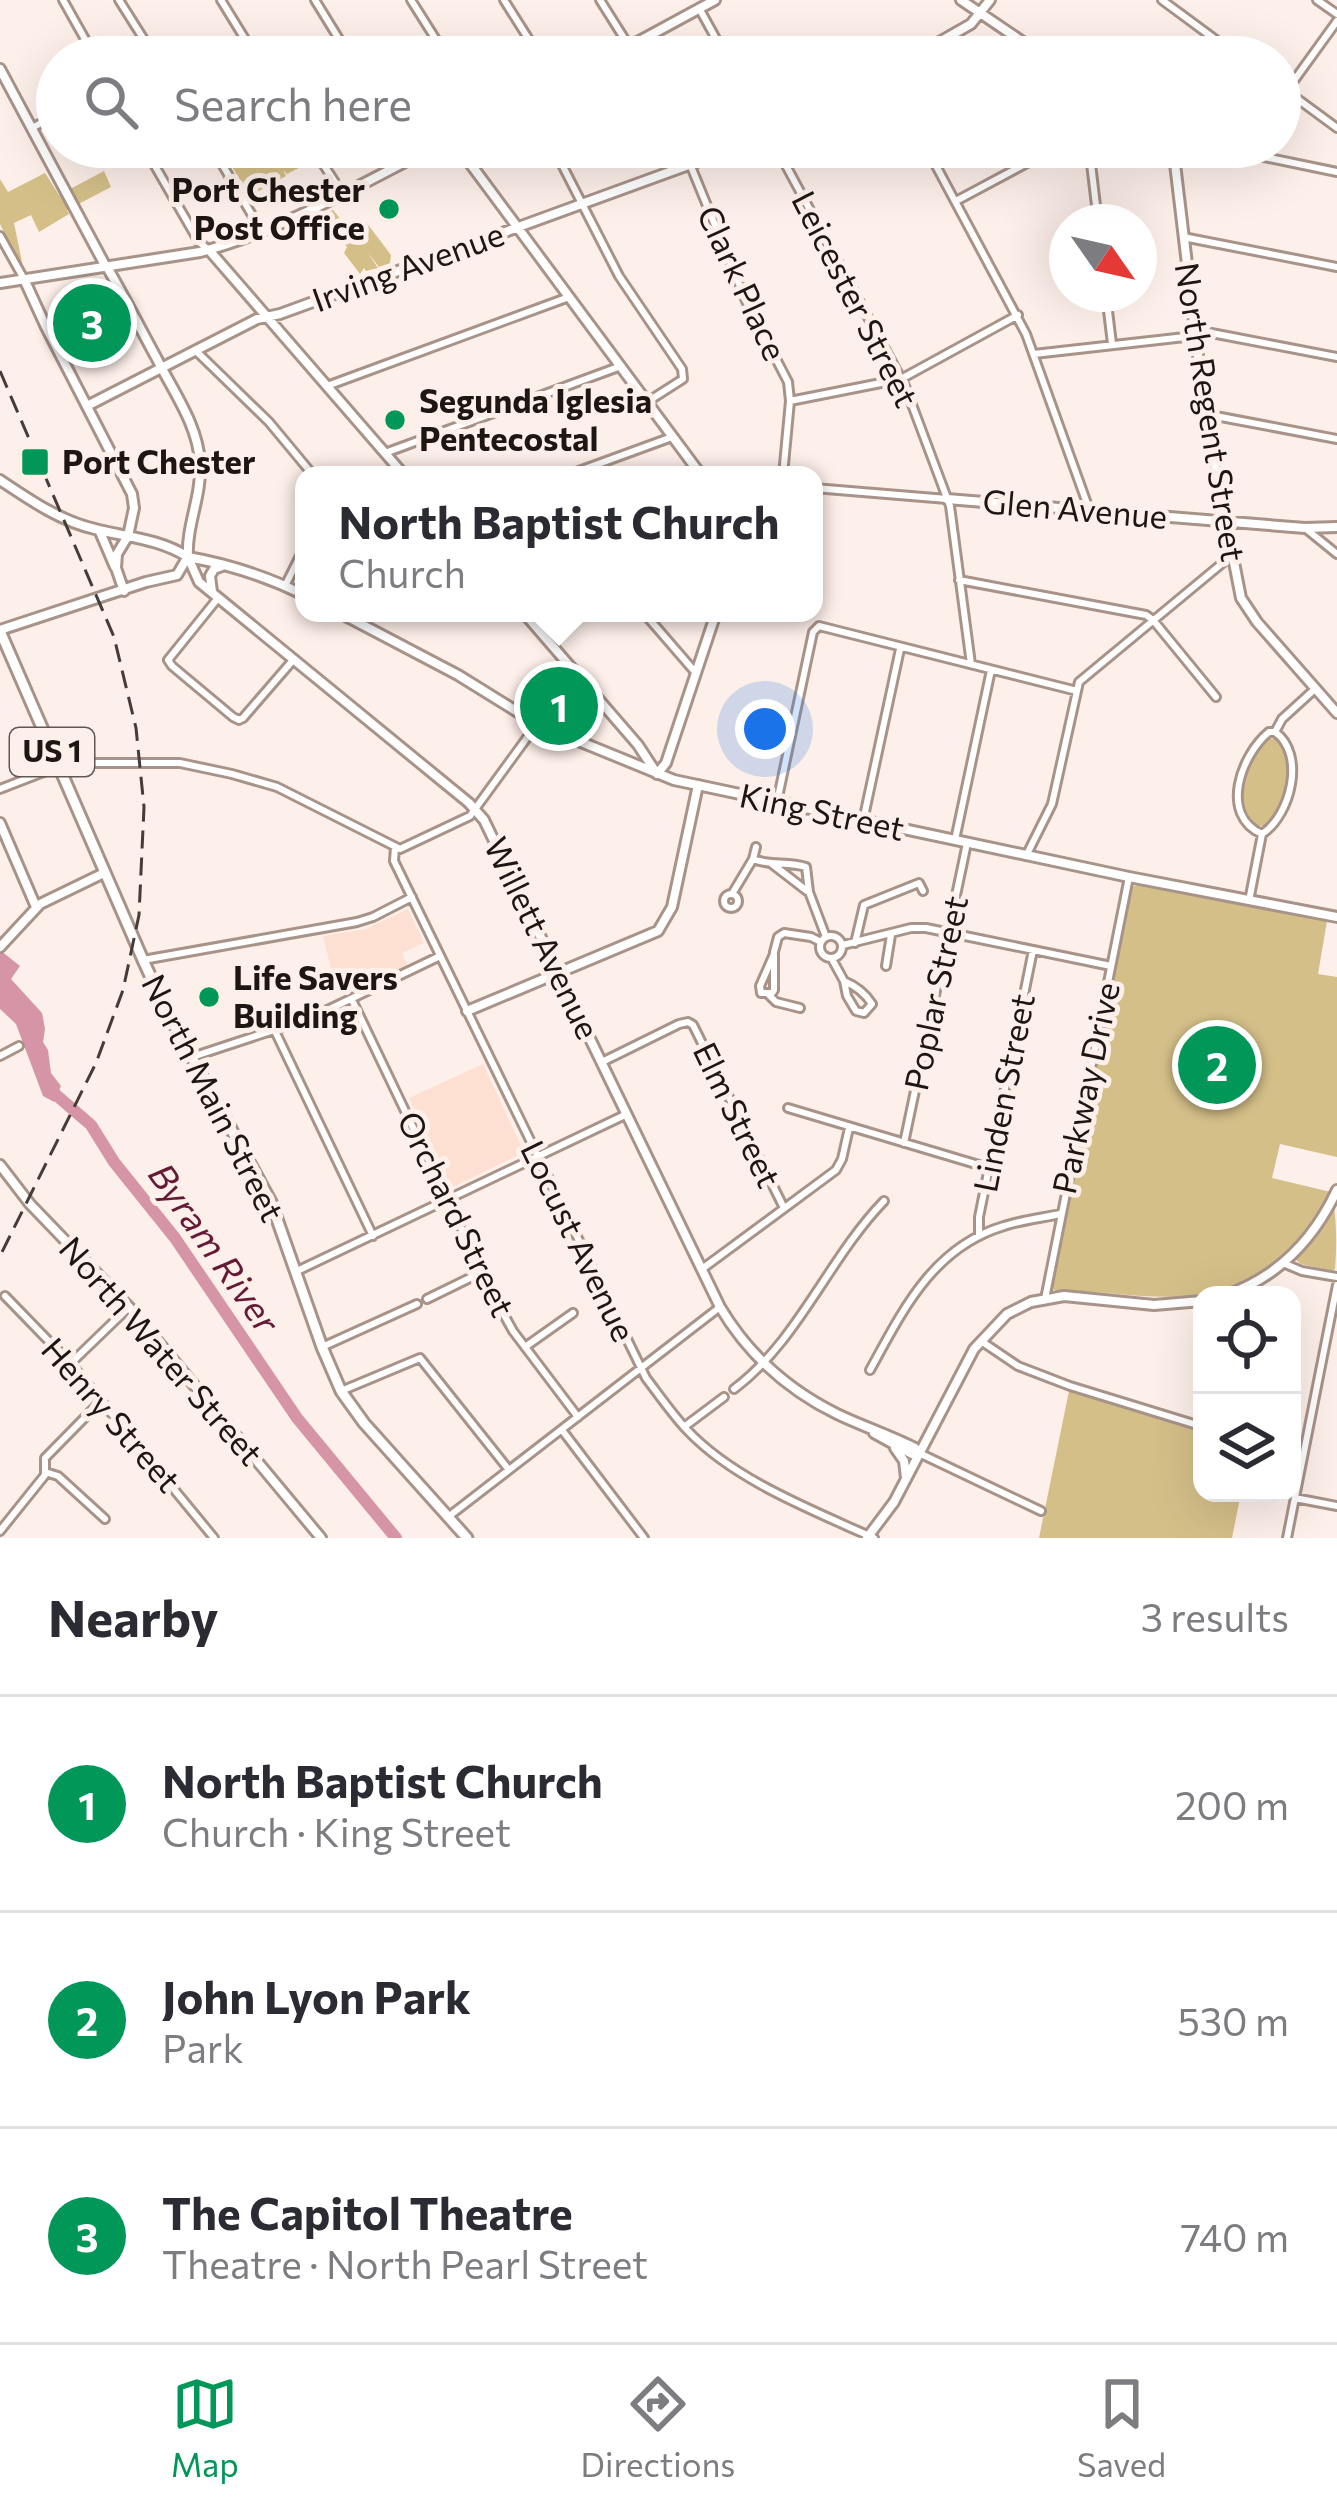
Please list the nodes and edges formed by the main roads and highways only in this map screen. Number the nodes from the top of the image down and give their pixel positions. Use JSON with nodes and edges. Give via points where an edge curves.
{"nodes":[{"id":1,"x":0,"y":631,"type":"edge"},
{"id":2,"x":3,"y":648,"type":"edge"},
{"id":3,"x":467,"y":1538,"type":"edge"}],
"edges":[{"from":1,"to":2,"type":"main road","name":"North Main Street","number":"US 1"},
{"from":2,"to":3,"type":"main road","name":"North Main Street","number":"US 1","via":[[142,960],[266,1192],[341,1391]]}]}
